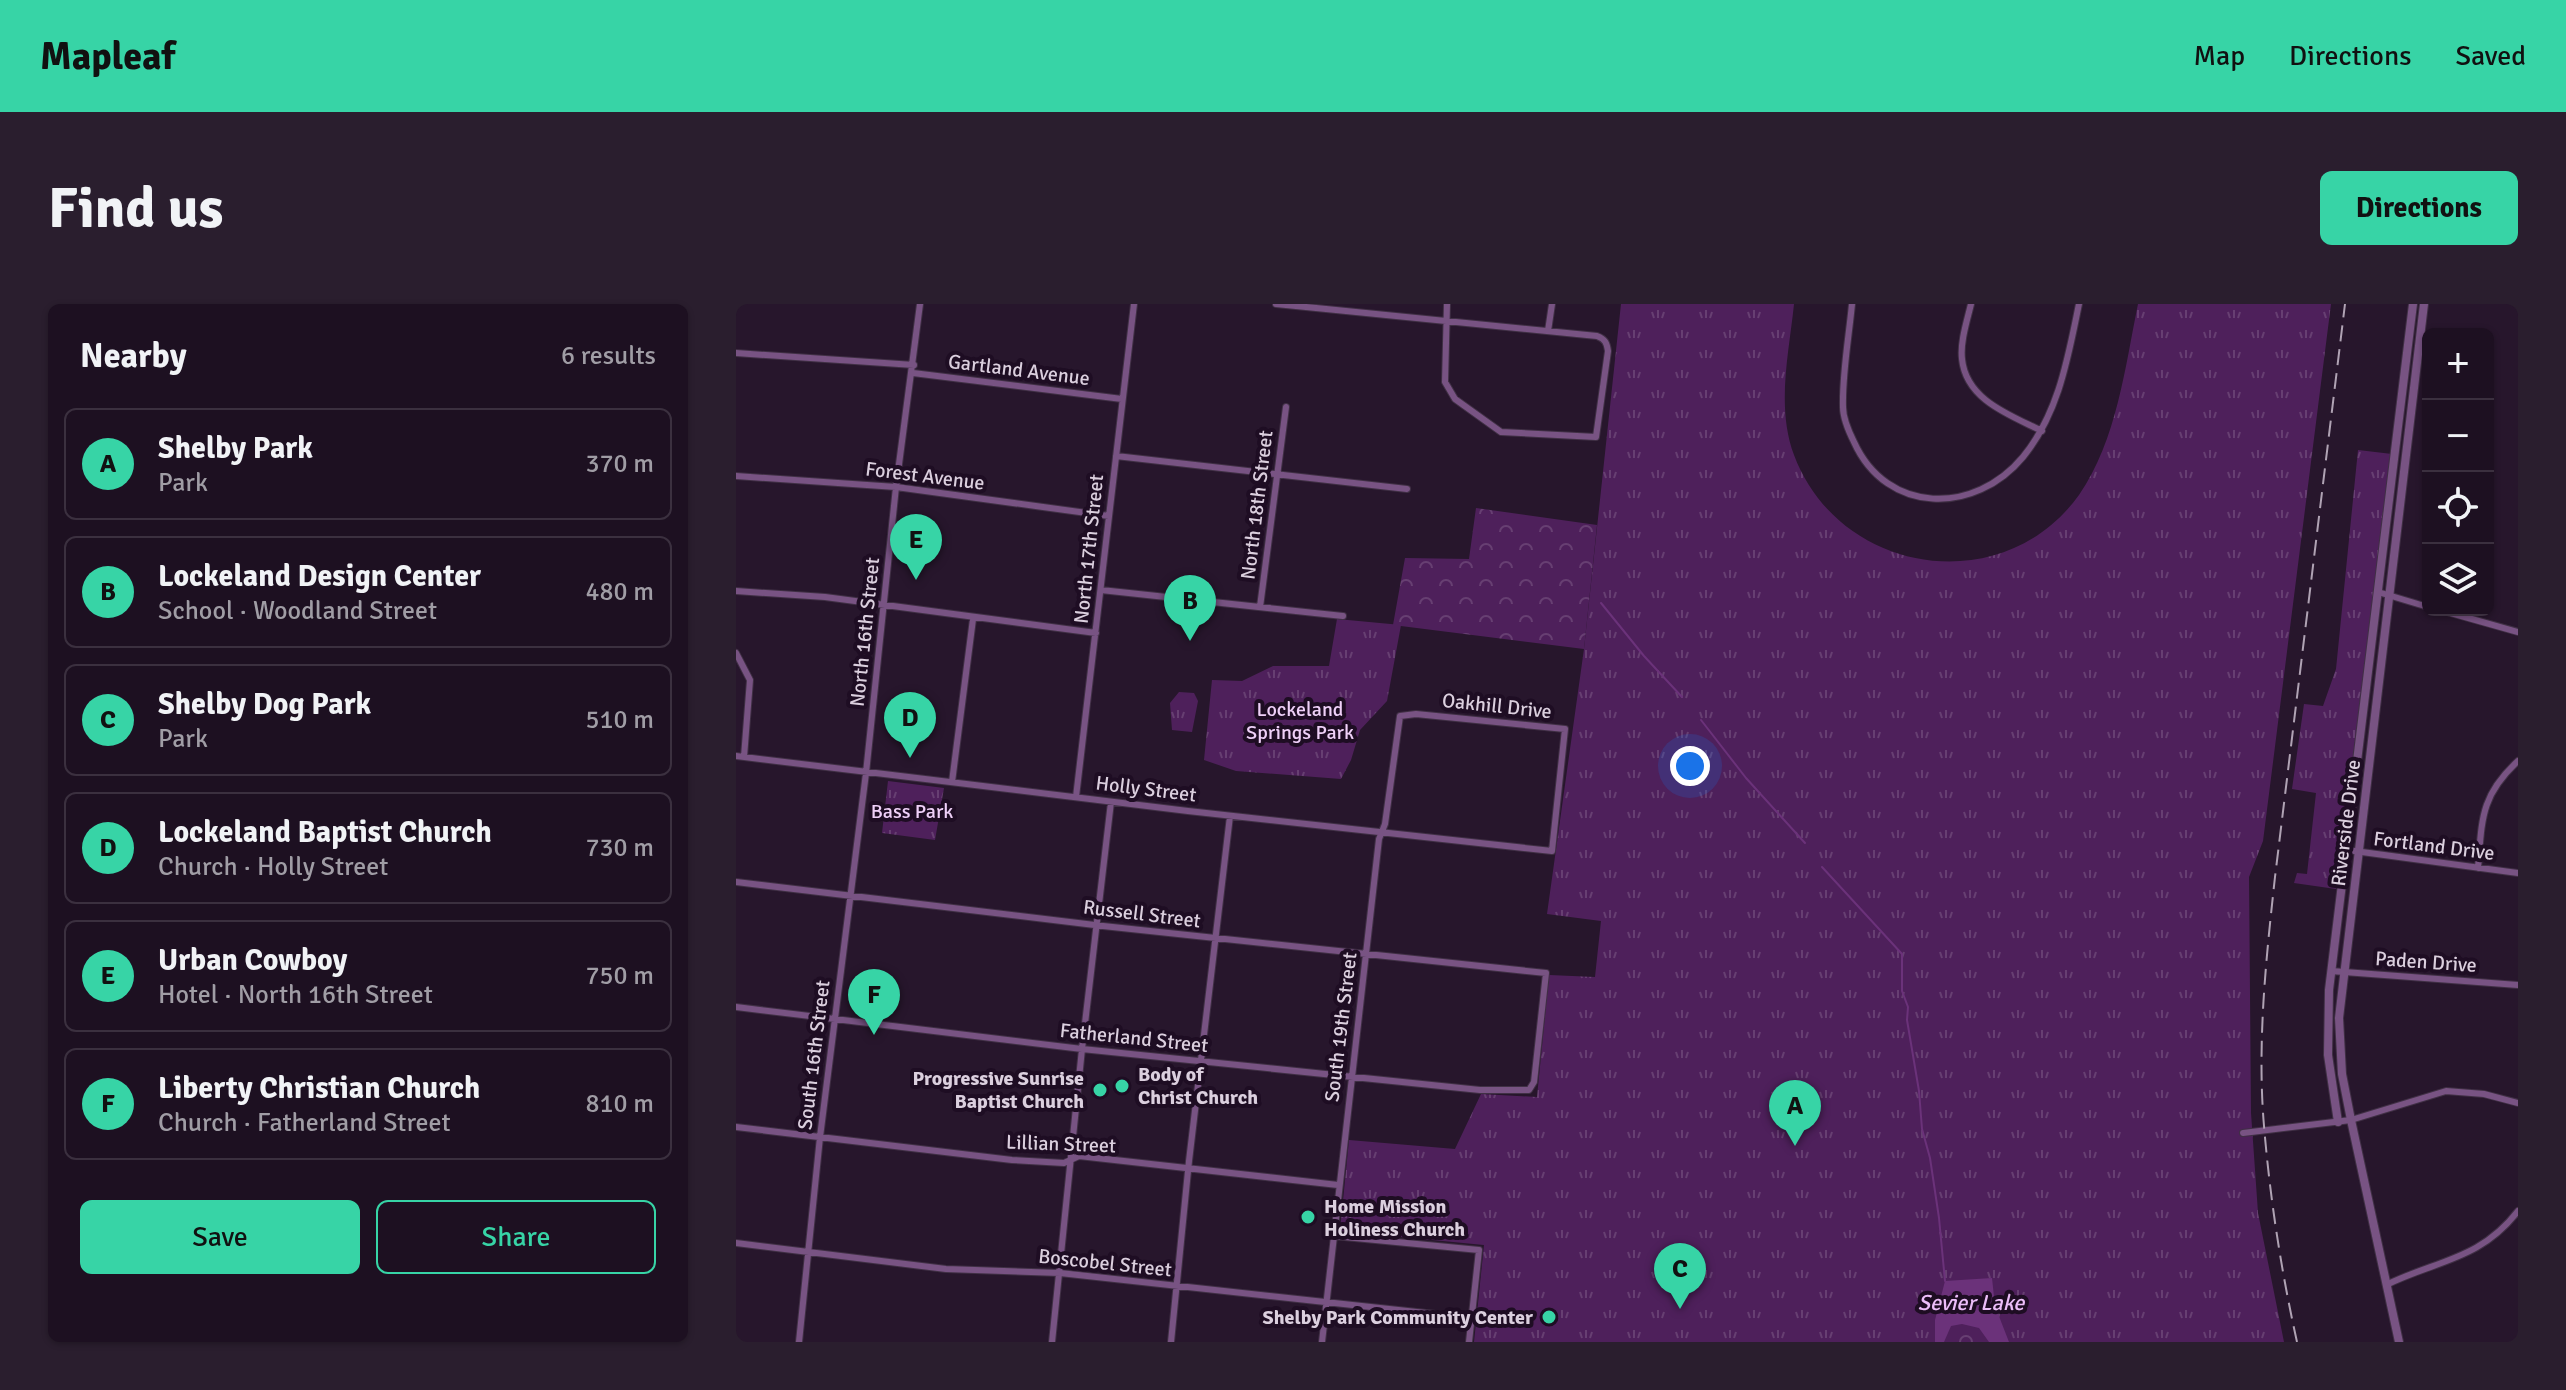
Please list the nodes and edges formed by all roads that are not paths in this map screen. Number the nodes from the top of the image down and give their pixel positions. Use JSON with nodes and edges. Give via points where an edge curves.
{"nodes":[{"id":1,"x":920,"y":304,"type":"edge"},
{"id":2,"x":1134,"y":304,"type":"edge"},
{"id":3,"x":1276,"y":304,"type":"edge"},
{"id":4,"x":1447,"y":304,"type":"edge"},
{"id":5,"x":1552,"y":304,"type":"edge"},
{"id":6,"x":1852,"y":304,"type":"edge"},
{"id":7,"x":1971,"y":304,"type":"edge"},
{"id":8,"x":2079,"y":304,"type":"edge"},
{"id":9,"x":2413,"y":304,"type":"edge"},
{"id":10,"x":2424,"y":304,"type":"edge"},
{"id":11,"x":1339,"y":307,"type":"edge"},
{"id":12,"x":1445,"y":322,"type":"junction"},
{"id":13,"x":1548,"y":331,"type":"junction"},
{"id":14,"x":736,"y":353,"type":"edge"},
{"id":15,"x":913,"y":369,"type":"junction"},
{"id":16,"x":1122,"y":399,"type":"junction"},
{"id":17,"x":1286,"y":407,"type":"dead end"},
{"id":18,"x":2042,"y":431,"type":"junction"},
{"id":19,"x":2396,"y":448,"type":"junction"},
{"id":20,"x":2408,"y":450,"type":"junction"},
{"id":21,"x":1116,"y":456,"type":"junction"},
{"id":22,"x":1278,"y":475,"type":"junction"},
{"id":23,"x":736,"y":476,"type":"edge"},
{"id":24,"x":896,"y":487,"type":"junction"},
{"id":25,"x":1407,"y":489,"type":"dead end"},
{"id":26,"x":1109,"y":516,"type":"junction"},
{"id":27,"x":1101,"y":590,"type":"junction"},
{"id":28,"x":736,"y":591,"type":"edge"},
{"id":29,"x":2378,"y":592,"type":"junction"},
{"id":30,"x":2389,"y":596,"type":"junction"},
{"id":31,"x":2422,"y":605,"type":"edge"},
{"id":32,"x":885,"y":606,"type":"junction"},
{"id":33,"x":1260,"y":607,"type":"junction"},
{"id":34,"x":1343,"y":616,"type":"dead end"},
{"id":35,"x":2461,"y":616,"type":"edge"},
{"id":36,"x":973,"y":619,"type":"junction"},
{"id":37,"x":2518,"y":632,"type":"edge"},
{"id":38,"x":1096,"y":633,"type":"junction"},
{"id":39,"x":736,"y":653,"type":"edge"},
{"id":40,"x":1400,"y":716,"type":"joint"},
{"id":41,"x":740,"y":756,"type":"edge"},
{"id":42,"x":2518,"y":761,"type":"edge"},
{"id":43,"x":866,"y":773,"type":"junction"},
{"id":44,"x":952,"y":782,"type":"junction"},
{"id":45,"x":1076,"y":797,"type":"junction"},
{"id":46,"x":1111,"y":802,"type":"junction"},
{"id":47,"x":1230,"y":816,"type":"junction"},
{"id":48,"x":1382,"y":831,"type":"junction"},
{"id":49,"x":2347,"y":850,"type":"junction"},
{"id":50,"x":1552,"y":851,"type":"joint"},
{"id":51,"x":2359,"y":853,"type":"junction"},
{"id":52,"x":2478,"y":868,"type":"junction"},
{"id":53,"x":2518,"y":873,"type":"edge"},
{"id":54,"x":736,"y":882,"type":"edge"},
{"id":55,"x":851,"y":895,"type":"junction"},
{"id":56,"x":1097,"y":926,"type":"junction"},
{"id":57,"x":1216,"y":939,"type":"junction"},
{"id":58,"x":1366,"y":955,"type":"junction"},
{"id":59,"x":2331,"y":971,"type":"junction"},
{"id":60,"x":2344,"y":972,"type":"junction"},
{"id":61,"x":2518,"y":985,"type":"edge"},
{"id":62,"x":736,"y":1007,"type":"edge"},
{"id":63,"x":836,"y":1020,"type":"junction"},
{"id":64,"x":1082,"y":1049,"type":"junction"},
{"id":65,"x":1202,"y":1062,"type":"junction"},
{"id":66,"x":1351,"y":1077,"type":"junction"},
{"id":67,"x":1529,"y":1090,"type":"joint"},
{"id":68,"x":2518,"y":1103,"type":"edge"},
{"id":69,"x":2351,"y":1120,"type":"junction"},
{"id":70,"x":2338,"y":1122,"type":"junction"},
{"id":71,"x":736,"y":1127,"type":"edge"},
{"id":72,"x":2243,"y":1133,"type":"dead end"},
{"id":73,"x":820,"y":1137,"type":"junction"},
{"id":74,"x":1071,"y":1159,"type":"junction"},
{"id":75,"x":1189,"y":1168,"type":"junction"},
{"id":76,"x":1338,"y":1185,"type":"junction"},
{"id":77,"x":2518,"y":1211,"type":"edge"},
{"id":78,"x":1334,"y":1236,"type":"junction"},
{"id":79,"x":736,"y":1243,"type":"edge"},
{"id":80,"x":809,"y":1251,"type":"junction"},
{"id":81,"x":1060,"y":1273,"type":"junction"},
{"id":82,"x":2386,"y":1285,"type":"junction"},
{"id":83,"x":1176,"y":1286,"type":"junction"},
{"id":84,"x":1326,"y":1302,"type":"junction"},
{"id":85,"x":1472,"y":1318,"type":"junction"},
{"id":86,"x":799,"y":1342,"type":"edge"},
{"id":87,"x":1052,"y":1342,"type":"edge"},
{"id":88,"x":1171,"y":1342,"type":"edge"},
{"id":89,"x":1322,"y":1342,"type":"edge"},
{"id":90,"x":1469,"y":1342,"type":"edge"},
{"id":91,"x":2399,"y":1342,"type":"edge"}],
"edges":[{"from":1,"to":15,"type":"street","name":"North 16th Street"},
{"from":2,"to":16,"type":"street","name":"North 17th Street"},
{"from":3,"to":11,"type":"street"},
{"from":4,"to":12,"type":"street"},
{"from":5,"to":13,"type":"street"},
{"from":6,"to":18,"type":"street","via":[[1843,409],[1859,454],[1895,490],[1937,499],[1977,492],[2022,459]]},
{"from":7,"to":18,"type":"street","via":[[1962,361],[1974,389],[1998,409]]},
{"from":8,"to":18,"type":"street","via":[[2062,384]]},
{"from":9,"to":19,"type":"street","name":"Riverside Drive"},
{"from":10,"to":20,"type":"street","name":"Riverside Drive"},
{"from":11,"to":12,"type":"street"},
{"from":12,"to":13,"type":"street"},
{"from":12,"to":13,"type":"street","via":[[1445,382],[1455,399],[1501,432],[1596,437],[1607,344],[1597,336]]},
{"from":14,"to":15,"type":"street","name":"Gartland Avenue"},
{"from":15,"to":16,"type":"street","name":"Gartland Avenue"},
{"from":15,"to":24,"type":"street","name":"North 16th Street"},
{"from":16,"to":21,"type":"street","name":"North 17th Street"},
{"from":17,"to":22,"type":"street","name":"North 18th Street"},
{"from":19,"to":20,"type":"street"},
{"from":19,"to":29,"type":"street","name":"Riverside Drive"},
{"from":20,"to":30,"type":"street","name":"Riverside Drive"},
{"from":21,"to":22,"type":"street"},
{"from":21,"to":26,"type":"street","name":"North 17th Street"},
{"from":22,"to":25,"type":"street"},
{"from":22,"to":33,"type":"street","name":"North 18th Street"},
{"from":23,"to":24,"type":"street","name":"Forest Avenue"},
{"from":24,"to":26,"type":"street","name":"Forest Avenue"},
{"from":24,"to":32,"type":"street","name":"North 16th Street"},
{"from":26,"to":27,"type":"street","name":"North 17th Street"},
{"from":27,"to":33,"type":"street"},
{"from":27,"to":38,"type":"street","name":"North 17th Street"},
{"from":28,"to":32,"type":"street"},
{"from":29,"to":30,"type":"street"},
{"from":29,"to":49,"type":"street","name":"Riverside Drive"},
{"from":30,"to":31,"type":"street"},
{"from":30,"to":51,"type":"street","name":"Riverside Drive"},
{"from":32,"to":36,"type":"street"},
{"from":32,"to":43,"type":"street","name":"North 16th Street"},
{"from":33,"to":34,"type":"street"},
{"from":35,"to":37,"type":"street"},
{"from":36,"to":38,"type":"street"},
{"from":36,"to":44,"type":"street"},
{"from":38,"to":45,"type":"street","name":"North 17th Street"},
{"from":39,"to":41,"type":"street","via":[[750,680]]},
{"from":40,"to":48,"type":"street","name":"South 19th Street"},
{"from":40,"to":50,"type":"street","name":"Oakhill Drive","via":[[1565,729]]},
{"from":41,"to":43,"type":"street","name":"Holly Street"},
{"from":42,"to":52,"type":"street","via":[[2499,779],[2482,813]]},
{"from":43,"to":44,"type":"street","name":"Holly Street"},
{"from":43,"to":55,"type":"street","name":"South 16th Street"},
{"from":44,"to":45,"type":"street","name":"Holly Street"},
{"from":45,"to":46,"type":"street","name":"Holly Street"},
{"from":46,"to":47,"type":"street","name":"Holly Street"},
{"from":46,"to":56,"type":"street"},
{"from":47,"to":48,"type":"street","name":"Holly Street"},
{"from":47,"to":57,"type":"street"},
{"from":48,"to":50,"type":"street","name":"Holly Street"},
{"from":48,"to":58,"type":"street","name":"South 19th Street"},
{"from":49,"to":51,"type":"street","name":"Fortland Drive"},
{"from":49,"to":59,"type":"street","name":"Riverside Drive"},
{"from":51,"to":52,"type":"street","name":"Fortland Drive"},
{"from":51,"to":60,"type":"street","name":"Riverside Drive"},
{"from":52,"to":53,"type":"street","name":"Fortland Drive"},
{"from":54,"to":55,"type":"street","name":"Russell Street"},
{"from":55,"to":56,"type":"street","name":"Russell Street"},
{"from":55,"to":63,"type":"street","name":"South 16th Street"},
{"from":56,"to":57,"type":"street","name":"Russell Street"},
{"from":56,"to":64,"type":"street"},
{"from":57,"to":58,"type":"street","name":"Russell Street"},
{"from":57,"to":65,"type":"street"},
{"from":58,"to":66,"type":"street","name":"South 19th Street"},
{"from":58,"to":67,"type":"street","name":"Russell Street","via":[[1546,973],[1535,1078]]},
{"from":59,"to":60,"type":"street","name":"Paden Drive"},
{"from":59,"to":70,"type":"street","name":"Riverside Drive","via":[[2328,1055]]},
{"from":60,"to":61,"type":"street","name":"Paden Drive"},
{"from":60,"to":69,"type":"street","name":"Riverside Drive","via":[[2339,1043]]},
{"from":62,"to":63,"type":"street","name":"Fatherland Street"},
{"from":63,"to":64,"type":"street","name":"Fatherland Street"},
{"from":63,"to":73,"type":"street","name":"South 16th Street"},
{"from":64,"to":65,"type":"street","name":"Fatherland Street"},
{"from":64,"to":74,"type":"street"},
{"from":65,"to":66,"type":"street","name":"Fatherland Street"},
{"from":65,"to":75,"type":"street"},
{"from":66,"to":67,"type":"street","name":"Fatherland Street"},
{"from":66,"to":76,"type":"street","name":"South 19th Street"},
{"from":68,"to":69,"type":"street","via":[[2446,1091]]},
{"from":69,"to":70,"type":"street"},
{"from":69,"to":82,"type":"street","name":"Riverside Drive"},
{"from":70,"to":72,"type":"street"},
{"from":71,"to":73,"type":"street","name":"Lillian Street"},
{"from":73,"to":74,"type":"street","name":"Lillian Street","via":[[1012,1160]]},
{"from":73,"to":80,"type":"street","name":"South 16th Street"},
{"from":74,"to":75,"type":"street","name":"Lillian Street"},
{"from":74,"to":81,"type":"street"},
{"from":75,"to":76,"type":"street","name":"Lillian Street"},
{"from":75,"to":83,"type":"street"},
{"from":76,"to":78,"type":"street","name":"South 19th Street"},
{"from":77,"to":82,"type":"street","via":[[2491,1240],[2465,1255]]},
{"from":78,"to":84,"type":"street","name":"South 19th Street"},
{"from":78,"to":85,"type":"street","via":[[1479,1250]]},
{"from":79,"to":80,"type":"street","name":"Boscobel Street"},
{"from":80,"to":81,"type":"street","name":"Boscobel Street","via":[[946,1269]]},
{"from":80,"to":86,"type":"street","name":"South 16th Street"},
{"from":81,"to":83,"type":"street","name":"Boscobel Street"},
{"from":81,"to":87,"type":"street"},
{"from":82,"to":91,"type":"street","name":"Riverside Drive"},
{"from":83,"to":84,"type":"street","name":"Boscobel Street"},
{"from":83,"to":88,"type":"street"},
{"from":84,"to":85,"type":"street","name":"Boscobel Street"},
{"from":84,"to":89,"type":"street","name":"South 19th Street"},
{"from":85,"to":90,"type":"street"}]}
